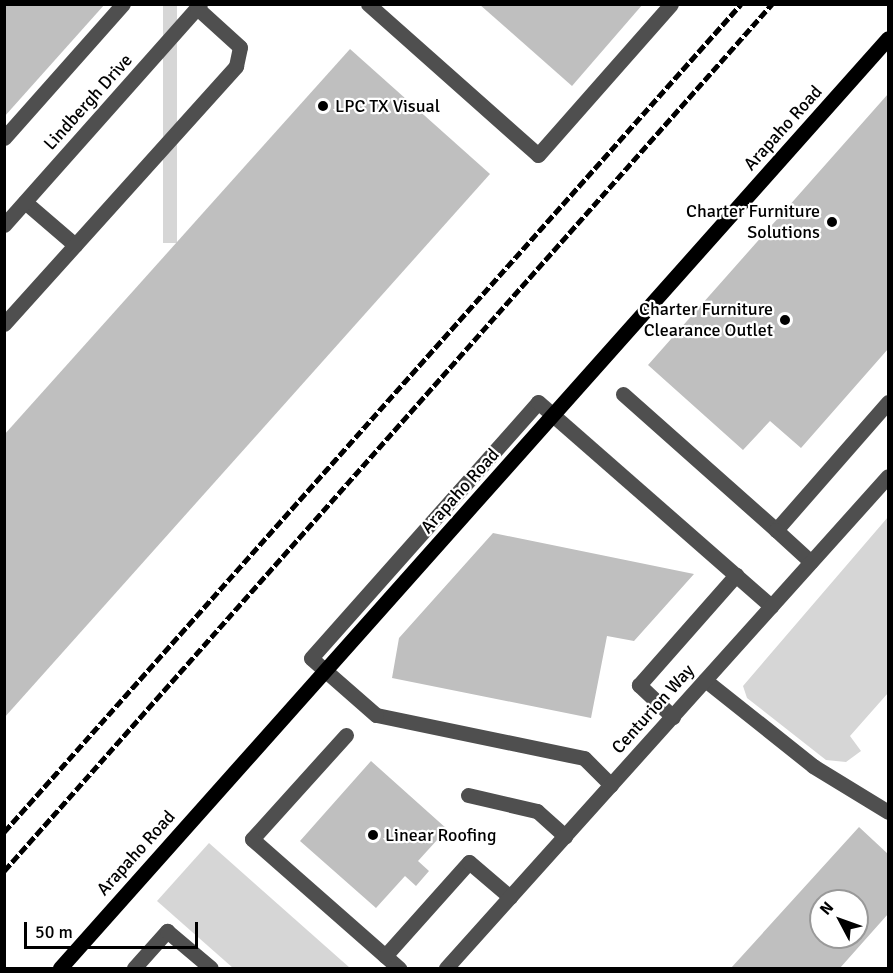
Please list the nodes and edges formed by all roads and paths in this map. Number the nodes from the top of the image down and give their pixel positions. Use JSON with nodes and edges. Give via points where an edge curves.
{"nodes":[{"id":1,"x":123,"y":4,"type":"edge"},
{"id":2,"x":368,"y":4,"type":"edge"},
{"id":3,"x":671,"y":4,"type":"edge"},
{"id":4,"x":199,"y":6,"type":"edge"},
{"id":5,"x":888,"y":38,"type":"edge"},
{"id":6,"x":4,"y":138,"type":"edge"},
{"id":7,"x":25,"y":202,"type":"junction"},
{"id":8,"x":4,"y":225,"type":"edge"},
{"id":9,"x":75,"y":245,"type":"junction"},
{"id":10,"x":4,"y":324,"type":"edge"},
{"id":11,"x":623,"y":394,"type":"dead end"},
{"id":12,"x":888,"y":402,"type":"edge"},
{"id":13,"x":888,"y":478,"type":"edge"},
{"id":14,"x":776,"y":530,"type":"junction"},
{"id":15,"x":811,"y":562,"type":"junction"},
{"id":16,"x":736,"y":576,"type":"junction"},
{"id":17,"x":771,"y":606,"type":"junction"},
{"id":18,"x":705,"y":680,"type":"junction"},
{"id":19,"x":672,"y":717,"type":"junction"},
{"id":20,"x":346,"y":735,"type":"dead end"},
{"id":21,"x":611,"y":785,"type":"junction"},
{"id":22,"x":468,"y":795,"type":"dead end"},
{"id":23,"x":888,"y":812,"type":"edge"},
{"id":24,"x":565,"y":836,"type":"junction"},
{"id":25,"x":510,"y":897,"type":"junction"},
{"id":26,"x":385,"y":956,"type":"junction"},
{"id":27,"x":60,"y":969,"type":"edge"},
{"id":28,"x":134,"y":969,"type":"edge"},
{"id":29,"x":211,"y":969,"type":"edge"},
{"id":30,"x":399,"y":969,"type":"edge"},
{"id":31,"x":446,"y":969,"type":"edge"}],
"edges":[{"from":1,"to":6,"type":"street"},
{"from":2,"to":3,"type":"street","via":[[538,155]]},
{"from":4,"to":7,"type":"street","name":"Lindbergh Drive"},
{"from":4,"to":9,"type":"street","via":[[240,47],[236,66]]},
{"from":5,"to":27,"type":"main road","name":"Arapaho Road"},
{"from":7,"to":8,"type":"street","name":"Lindbergh Drive"},
{"from":7,"to":9,"type":"street"},
{"from":9,"to":10,"type":"street"},
{"from":11,"to":14,"type":"street"},
{"from":12,"to":14,"type":"street"},
{"from":13,"to":15,"type":"street","name":"Centurion Way"},
{"from":14,"to":15,"type":"street"},
{"from":15,"to":17,"type":"street","name":"Centurion Way"},
{"from":16,"to":17,"type":"street"},
{"from":16,"to":19,"type":"street","via":[[639,685]]},
{"from":16,"to":21,"type":"street","via":[[538,402],[311,658],[376,715],[584,758]]},
{"from":17,"to":18,"type":"street","name":"Centurion Way"},
{"from":18,"to":19,"type":"street","name":"Centurion Way"},
{"from":18,"to":23,"type":"street","via":[[813,766]]},
{"from":19,"to":21,"type":"street","name":"Centurion Way"},
{"from":20,"to":26,"type":"street","via":[[252,839]]},
{"from":21,"to":24,"type":"street","name":"Centurion Way"},
{"from":22,"to":24,"type":"street","via":[[537,811]]},
{"from":24,"to":25,"type":"street","name":"Centurion Way"},
{"from":25,"to":26,"type":"street","via":[[469,862]]},
{"from":25,"to":31,"type":"street","name":"Centurion Way"},
{"from":26,"to":30,"type":"street"},
{"from":28,"to":29,"type":"street","via":[[167,931]]}]}
